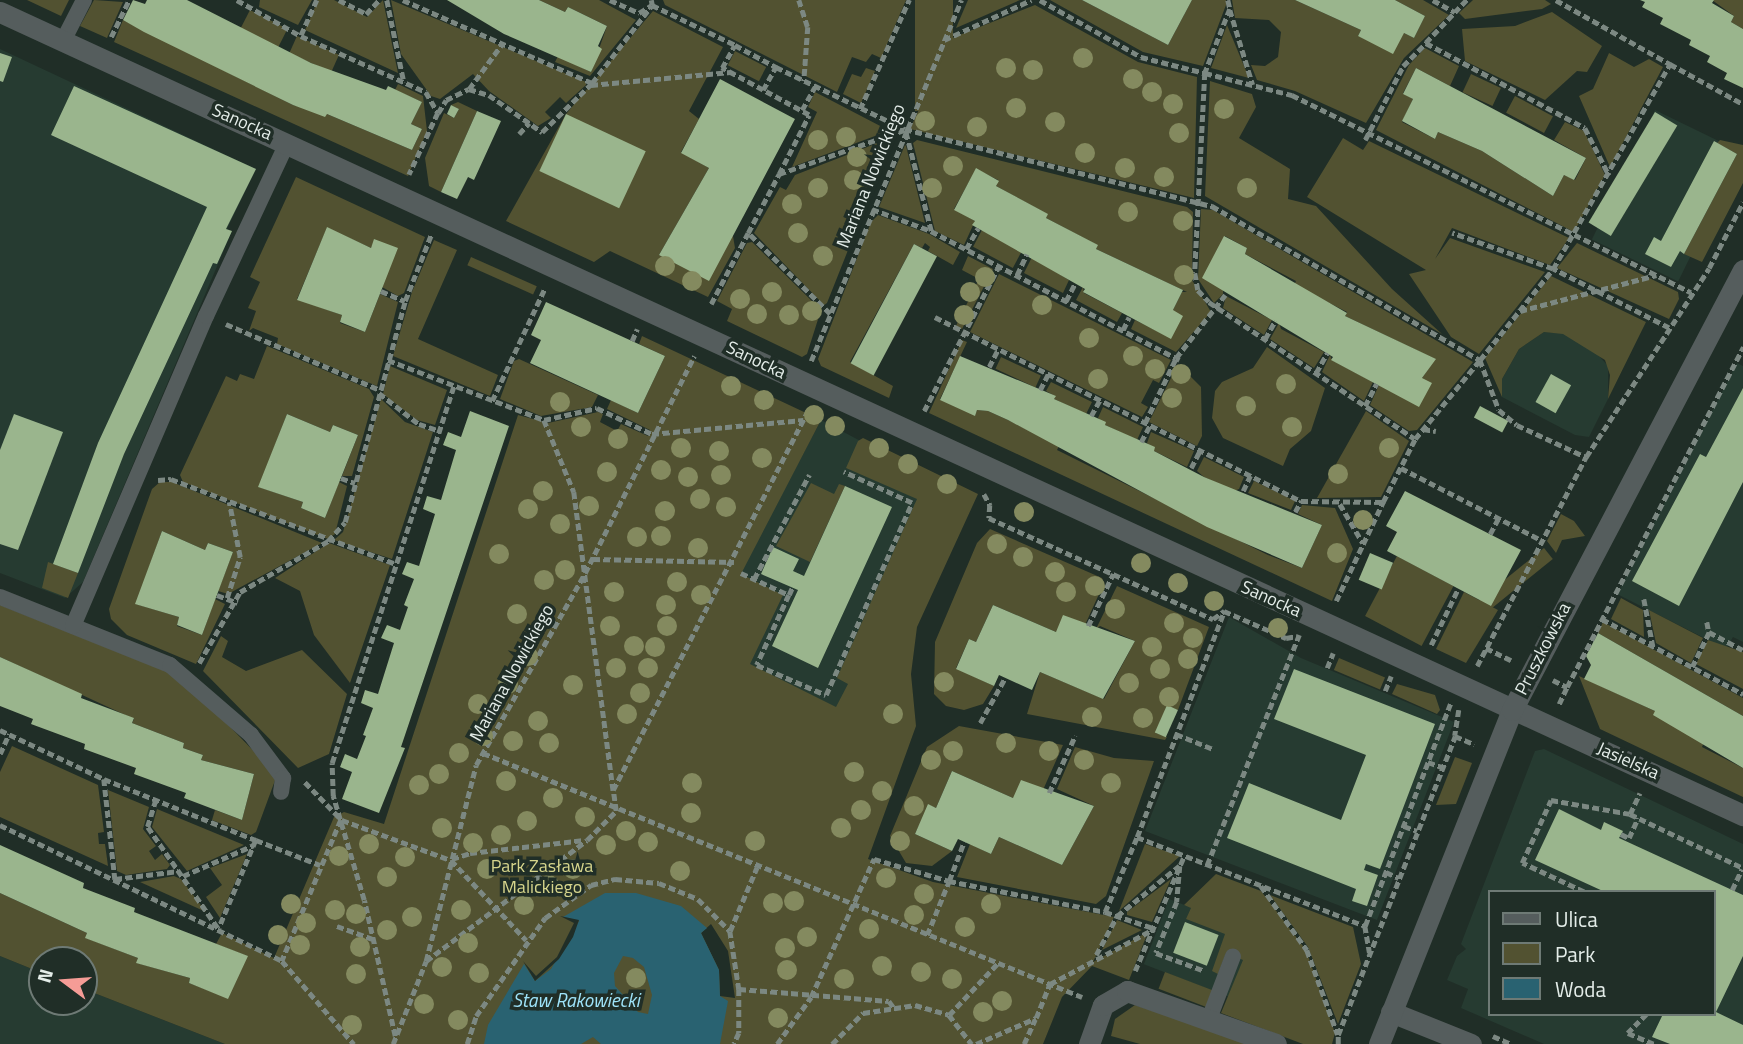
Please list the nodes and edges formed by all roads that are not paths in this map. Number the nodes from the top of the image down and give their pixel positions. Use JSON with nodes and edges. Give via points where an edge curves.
{"nodes":[{"id":1,"x":84,"y":0,"type":"edge"},
{"id":2,"x":0,"y":12,"type":"edge"},
{"id":3,"x":62,"y":41,"type":"junction"},
{"id":4,"x":287,"y":143,"type":"junction"},
{"id":5,"x":1743,"y":270,"type":"edge"},
{"id":6,"x":0,"y":597,"type":"edge"},
{"id":7,"x":73,"y":626,"type":"junction"},
{"id":8,"x":1512,"y":710,"type":"junction"},
{"id":9,"x":281,"y":792,"type":"dead end"},
{"id":10,"x":1743,"y":815,"type":"edge"},
{"id":11,"x":1233,"y":956,"type":"dead end"},
{"id":12,"x":1391,"y":1012,"type":"junction"},
{"id":13,"x":1209,"y":1019,"type":"junction"},
{"id":14,"x":1479,"y":1039,"type":"edge"},
{"id":15,"x":1089,"y":1044,"type":"edge"},
{"id":16,"x":1276,"y":1044,"type":"edge"},
{"id":17,"x":1379,"y":1044,"type":"edge"}],
"edges":[{"from":1,"to":3,"type":"lane"},
{"from":2,"to":3,"type":"street","name":"Sanocka"},
{"from":3,"to":4,"type":"street","name":"Sanocka"},
{"from":4,"to":7,"type":"lane","via":[[206,316]]},
{"from":4,"to":8,"type":"street","name":"Sanocka"},
{"from":5,"to":8,"type":"street","name":"Pruszkowska"},
{"from":6,"to":7,"type":"lane"},
{"from":7,"to":9,"type":"lane","via":[[170,665],[251,735],[283,778]]},
{"from":8,"to":10,"type":"street","name":"Jasielska"},
{"from":8,"to":12,"type":"street","name":"Pruszkowska"},
{"from":11,"to":13,"type":"lane"},
{"from":12,"to":14,"type":"street"},
{"from":12,"to":17,"type":"street","name":"Pruszkowska"},
{"from":13,"to":15,"type":"street","via":[[1127,991],[1103,1005]]},
{"from":13,"to":16,"type":"street"}]}
